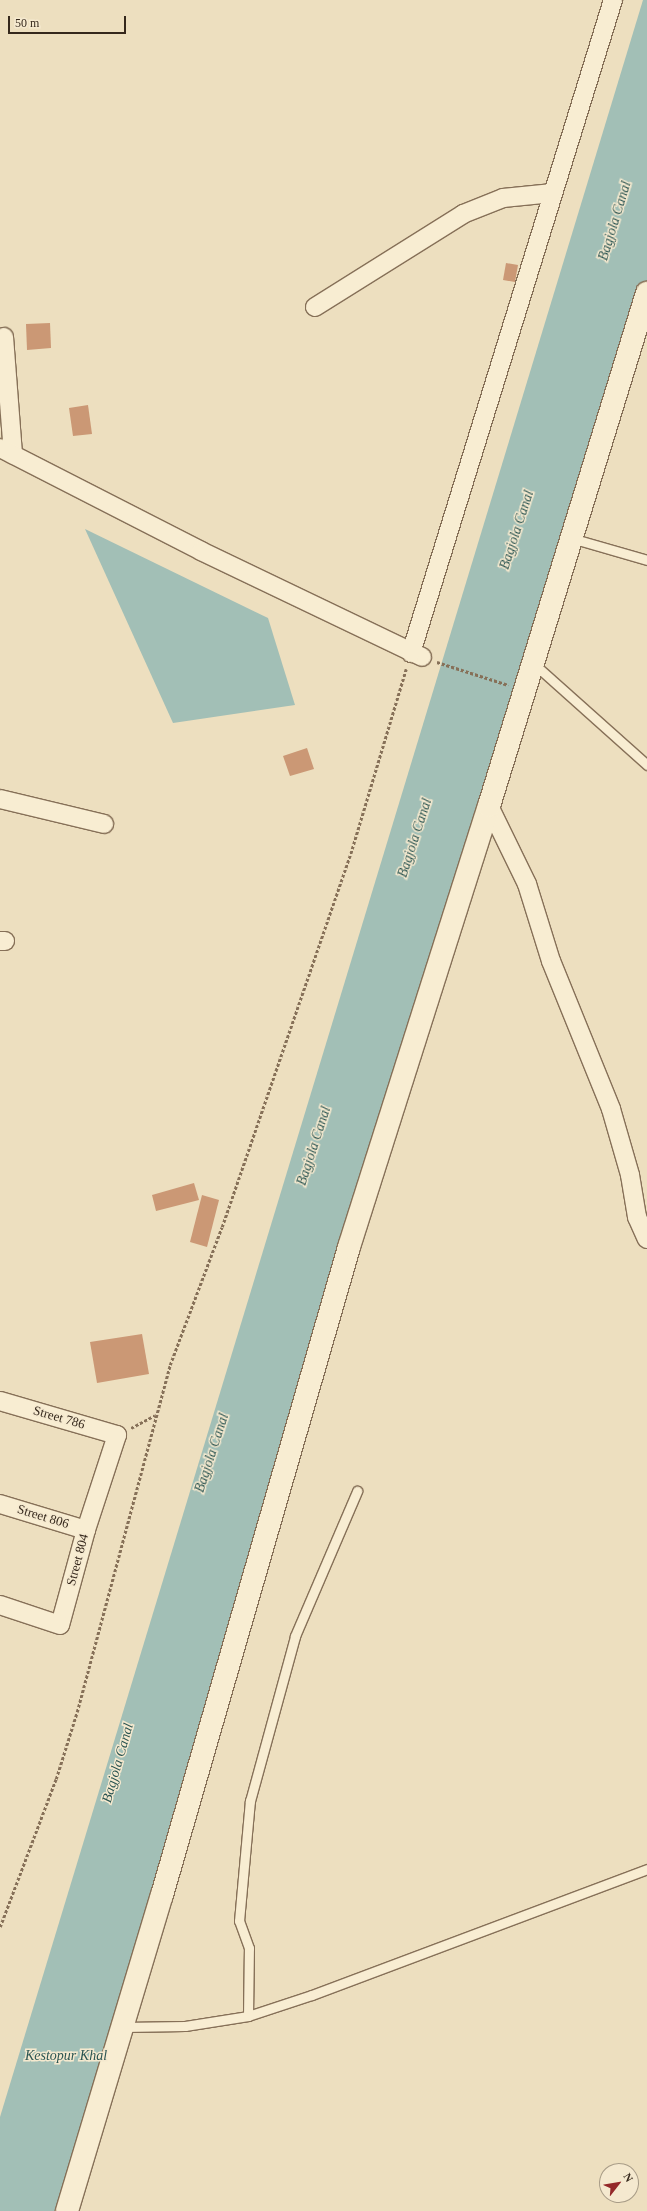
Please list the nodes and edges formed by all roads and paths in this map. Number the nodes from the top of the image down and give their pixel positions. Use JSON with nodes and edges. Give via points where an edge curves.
{"nodes":[{"id":1,"x":612,"y":0,"type":"edge"},
{"id":2,"x":553,"y":193,"type":"junction"},
{"id":3,"x":647,"y":296,"type":"edge"},
{"id":4,"x":315,"y":307,"type":"dead end"},
{"id":5,"x":4,"y":337,"type":"dead end"},
{"id":6,"x":6,"y":452,"type":"edge"},
{"id":7,"x":571,"y":538,"type":"junction"},
{"id":8,"x":647,"y":560,"type":"edge"},
{"id":9,"x":417,"y":655,"type":"junction"},
{"id":10,"x":533,"y":663,"type":"junction"},
{"id":11,"x":520,"y":688,"type":"junction"},
{"id":12,"x":647,"y":765,"type":"edge"},
{"id":13,"x":0,"y":799,"type":"edge"},
{"id":14,"x":489,"y":806,"type":"junction"},
{"id":15,"x":104,"y":824,"type":"dead end"},
{"id":16,"x":647,"y":1239,"type":"edge"},
{"id":17,"x":0,"y":1401,"type":"edge"},
{"id":18,"x":155,"y":1415,"type":"junction"},
{"id":19,"x":117,"y":1435,"type":"junction"},
{"id":20,"x":357,"y":1491,"type":"dead end"},
{"id":21,"x":0,"y":1504,"type":"edge"},
{"id":22,"x":86,"y":1530,"type":"junction"},
{"id":23,"x":0,"y":1605,"type":"edge"},
{"id":24,"x":647,"y":1869,"type":"edge"},
{"id":25,"x":0,"y":1927,"type":"edge"},
{"id":26,"x":248,"y":2016,"type":"junction"},
{"id":27,"x":122,"y":2027,"type":"junction"},
{"id":28,"x":67,"y":2211,"type":"edge"}],
"edges":[{"from":1,"to":2,"type":"street"},
{"from":2,"to":4,"type":"street","via":[[503,198],[463,214]]},
{"from":2,"to":9,"type":"street"},
{"from":3,"to":7,"type":"street"},
{"from":5,"to":6,"type":"street"},
{"from":6,"to":9,"type":"street"},
{"from":7,"to":8,"type":"lane"},
{"from":7,"to":10,"type":"street"},
{"from":9,"to":11,"type":"path"},
{"from":9,"to":18,"type":"path","via":[[222,1227],[170,1364]]},
{"from":10,"to":11,"type":"street"},
{"from":10,"to":12,"type":"lane"},
{"from":11,"to":14,"type":"street"},
{"from":13,"to":15,"type":"street"},
{"from":14,"to":16,"type":"street","via":[[527,884],[550,961],[611,1110],[630,1175],[638,1217]]},
{"from":14,"to":27,"type":"street","via":[[348,1247]]},
{"from":17,"to":19,"type":"street","name":"Street 786"},
{"from":18,"to":19,"type":"path"},
{"from":18,"to":25,"type":"path","via":[[132,1513],[77,1712],[56,1779]]},
{"from":19,"to":22,"type":"street","name":"Street 804"},
{"from":20,"to":26,"type":"lane","via":[[295,1636],[250,1801],[239,1921],[249,1948]]},
{"from":21,"to":22,"type":"street","name":"Street 806"},
{"from":22,"to":23,"type":"street","name":"Street 804","via":[[60,1625]]},
{"from":24,"to":26,"type":"lane","via":[[312,1995]]},
{"from":26,"to":27,"type":"lane","via":[[185,2026]]},
{"from":27,"to":28,"type":"street"}]}
